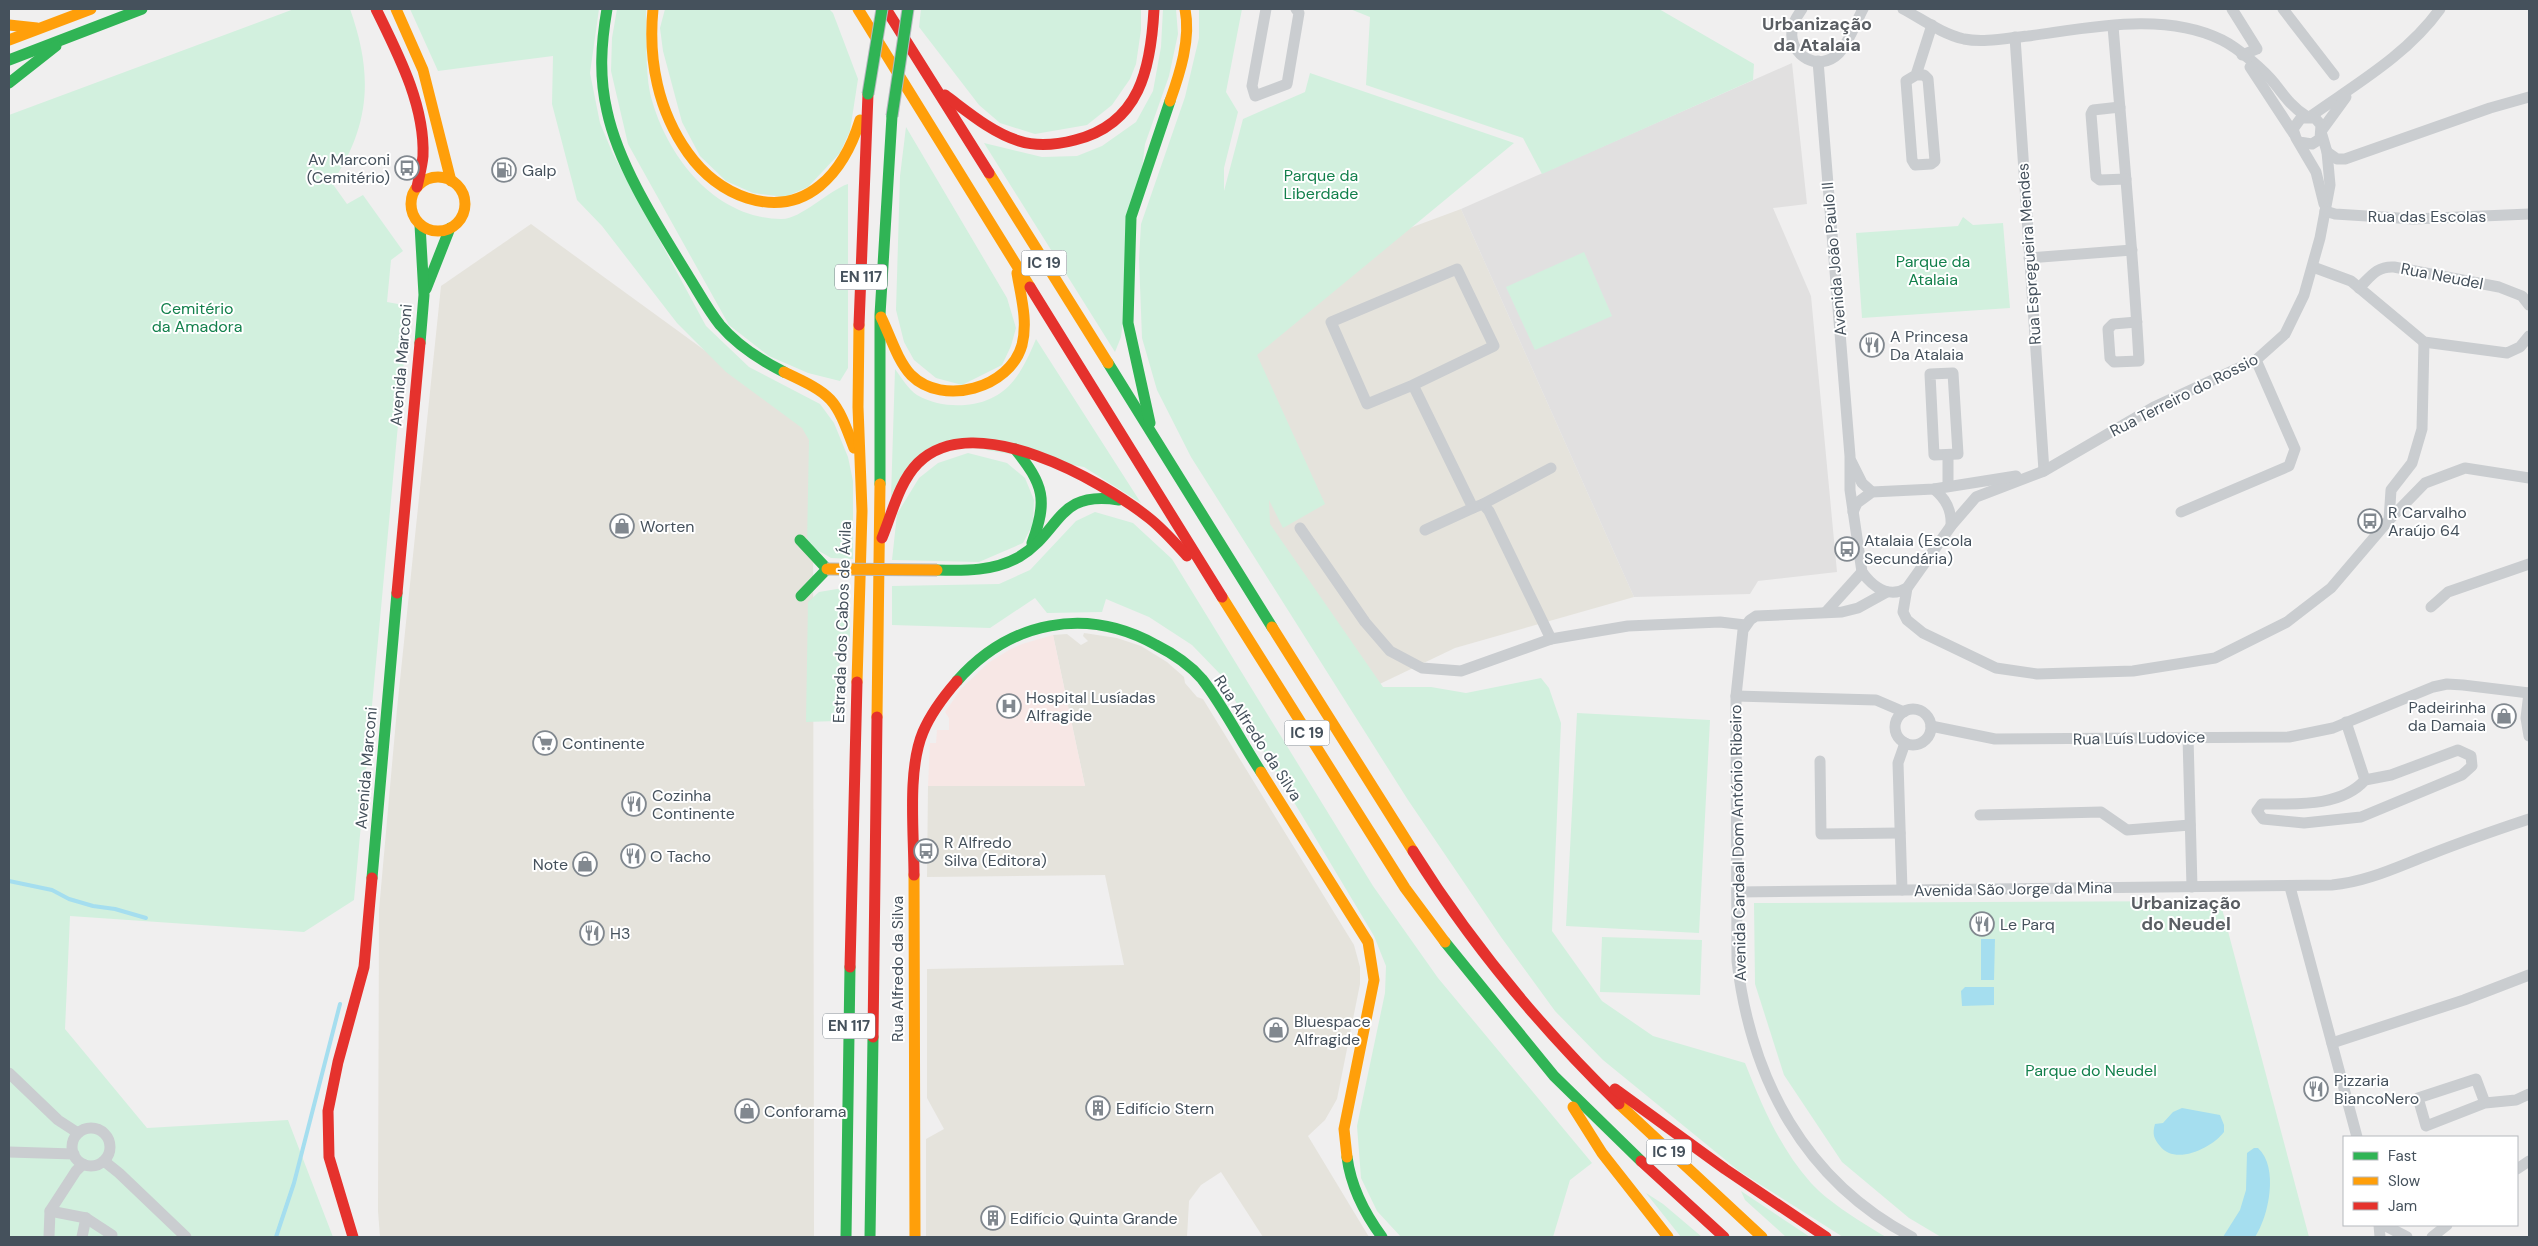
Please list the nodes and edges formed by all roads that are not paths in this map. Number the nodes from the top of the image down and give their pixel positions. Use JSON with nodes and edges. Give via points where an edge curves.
{"nodes":[{"id":1,"x":91,"y":9,"type":"edge"},
{"id":2,"x":142,"y":9,"type":"edge"},
{"id":3,"x":376,"y":9,"type":"edge"},
{"id":4,"x":396,"y":9,"type":"edge"},
{"id":5,"x":607,"y":9,"type":"edge"},
{"id":6,"x":654,"y":9,"type":"edge"},
{"id":7,"x":884,"y":9,"type":"edge"},
{"id":8,"x":908,"y":9,"type":"edge"},
{"id":9,"x":1154,"y":9,"type":"edge"},
{"id":10,"x":1185,"y":9,"type":"edge"},
{"id":11,"x":1266,"y":9,"type":"edge"},
{"id":12,"x":1296,"y":9,"type":"edge"},
{"id":13,"x":1802,"y":9,"type":"edge"},
{"id":14,"x":1863,"y":9,"type":"edge"},
{"id":15,"x":1903,"y":9,"type":"edge"},
{"id":16,"x":2232,"y":9,"type":"edge"},
{"id":17,"x":2283,"y":9,"type":"edge"},
{"id":18,"x":2440,"y":9,"type":"edge"},
{"id":19,"x":858,"y":10,"type":"edge"},
{"id":20,"x":9,"y":25,"type":"edge"},
{"id":21,"x":1932,"y":25,"type":"junction"},
{"id":22,"x":2113,"y":26,"type":"junction"},
{"id":23,"x":39,"y":28,"type":"junction"},
{"id":24,"x":67,"y":37,"type":"junction"},
{"id":25,"x":2015,"y":38,"type":"junction"},
{"id":26,"x":9,"y":40,"type":"edge"},
{"id":27,"x":2242,"y":55,"type":"junction"},
{"id":28,"x":9,"y":60,"type":"edge"},
{"id":29,"x":1818,"y":61,"type":"junction"},
{"id":30,"x":1916,"y":75,"type":"junction"},
{"id":31,"x":2334,"y":75,"type":"dead end"},
{"id":32,"x":9,"y":83,"type":"edge"},
{"id":33,"x":936,"y":89,"type":"junction"},
{"id":34,"x":2351,"y":90,"type":"junction"},
{"id":35,"x":868,"y":94,"type":"junction"},
{"id":36,"x":2529,"y":98,"type":"edge"},
{"id":37,"x":2120,"y":107,"type":"junction"},
{"id":38,"x":2308,"y":116,"type":"junction"},
{"id":39,"x":2322,"y":132,"type":"junction"},
{"id":40,"x":2297,"y":138,"type":"junction"},
{"id":41,"x":2327,"y":152,"type":"junction"},
{"id":42,"x":2126,"y":178,"type":"junction"},
{"id":43,"x":451,"y":180,"type":"junction"},
{"id":44,"x":417,"y":187,"type":"junction"},
{"id":45,"x":2325,"y":210,"type":"junction"},
{"id":46,"x":2529,"y":214,"type":"edge"},
{"id":47,"x":420,"y":225,"type":"junction"},
{"id":48,"x":450,"y":228,"type":"junction"},
{"id":49,"x":2132,"y":250,"type":"junction"},
{"id":50,"x":2029,"y":258,"type":"junction"},
{"id":51,"x":1016,"y":265,"type":"junction"},
{"id":52,"x":2313,"y":267,"type":"junction"},
{"id":53,"x":2359,"y":288,"type":"junction"},
{"id":54,"x":424,"y":295,"type":"junction"},
{"id":55,"x":2529,"y":303,"type":"edge"},
{"id":56,"x":880,"y":315,"type":"junction"},
{"id":57,"x":2137,"y":322,"type":"junction"},
{"id":58,"x":2528,"y":338,"type":"edge"},
{"id":59,"x":2424,"y":342,"type":"junction"},
{"id":60,"x":2256,"y":360,"type":"junction"},
{"id":61,"x":1413,"y":385,"type":"junction"},
{"id":62,"x":1153,"y":437,"type":"junction"},
{"id":63,"x":1014,"y":449,"type":"junction"},
{"id":64,"x":1948,"y":455,"type":"junction"},
{"id":65,"x":1850,"y":456,"type":"junction"},
{"id":66,"x":858,"y":459,"type":"junction"},
{"id":67,"x":1551,"y":468,"type":"dead end"},
{"id":68,"x":2044,"y":471,"type":"junction"},
{"id":69,"x":2529,"y":478,"type":"edge"},
{"id":70,"x":1948,"y":486,"type":"junction"},
{"id":71,"x":1934,"y":488,"type":"junction"},
{"id":72,"x":1872,"y":492,"type":"junction"},
{"id":73,"x":1124,"y":500,"type":"junction"},
{"id":74,"x":1478,"y":506,"type":"junction"},
{"id":75,"x":1854,"y":512,"type":"junction"},
{"id":76,"x":2180,"y":512,"type":"dead end"},
{"id":77,"x":2389,"y":520,"type":"junction"},
{"id":78,"x":1951,"y":526,"type":"junction"},
{"id":79,"x":1300,"y":528,"type":"dead end"},
{"id":80,"x":1425,"y":530,"type":"dead end"},
{"id":81,"x":800,"y":540,"type":"dead end"},
{"id":82,"x":877,"y":550,"type":"junction"},
{"id":83,"x":1029,"y":550,"type":"junction"},
{"id":84,"x":2529,"y":564,"type":"edge"},
{"id":85,"x":827,"y":569,"type":"junction"},
{"id":86,"x":1862,"y":572,"type":"junction"},
{"id":87,"x":1210,"y":578,"type":"junction"},
{"id":88,"x":1907,"y":588,"type":"junction"},
{"id":89,"x":1888,"y":592,"type":"junction"},
{"id":90,"x":801,"y":596,"type":"dead end"},
{"id":91,"x":2431,"y":607,"type":"dead end"},
{"id":92,"x":1826,"y":612,"type":"junction"},
{"id":93,"x":1745,"y":625,"type":"junction"},
{"id":94,"x":1551,"y":639,"type":"junction"},
{"id":95,"x":2529,"y":693,"type":"edge"},
{"id":96,"x":1736,"y":696,"type":"junction"},
{"id":97,"x":1904,"y":712,"type":"junction"},
{"id":98,"x":2346,"y":722,"type":"junction"},
{"id":99,"x":1931,"y":726,"type":"junction"},
{"id":100,"x":2529,"y":736,"type":"edge"},
{"id":101,"x":2188,"y":737,"type":"junction"},
{"id":102,"x":1905,"y":743,"type":"junction"},
{"id":103,"x":1820,"y":761,"type":"dead end"},
{"id":104,"x":2365,"y":780,"type":"junction"},
{"id":105,"x":1980,"y":815,"type":"dead end"},
{"id":106,"x":2529,"y":819,"type":"edge"},
{"id":107,"x":2190,"y":826,"type":"junction"},
{"id":108,"x":1900,"y":833,"type":"junction"},
{"id":109,"x":2290,"y":886,"type":"junction"},
{"id":110,"x":2192,"y":887,"type":"junction"},
{"id":111,"x":1902,"y":890,"type":"junction"},
{"id":112,"x":1737,"y":892,"type":"junction"},
{"id":113,"x":2529,"y":975,"type":"edge"},
{"id":114,"x":2332,"y":1043,"type":"junction"},
{"id":115,"x":1579,"y":1064,"type":"junction"},
{"id":116,"x":9,"y":1073,"type":"edge"},
{"id":117,"x":1554,"y":1076,"type":"junction"},
{"id":118,"x":2529,"y":1094,"type":"edge"},
{"id":119,"x":2485,"y":1103,"type":"junction"},
{"id":120,"x":78,"y":1133,"type":"junction"},
{"id":121,"x":2358,"y":1136,"type":"edge"},
{"id":122,"x":9,"y":1152,"type":"edge"},
{"id":123,"x":74,"y":1154,"type":"junction"},
{"id":124,"x":104,"y":1161,"type":"junction"},
{"id":125,"x":84,"y":1164,"type":"junction"},
{"id":126,"x":50,"y":1211,"type":"junction"},
{"id":127,"x":86,"y":1218,"type":"junction"},
{"id":128,"x":2383,"y":1226,"type":"edge"},
{"id":129,"x":2446,"y":1226,"type":"edge"},
{"id":130,"x":112,"y":1235,"type":"dead end"},
{"id":131,"x":49,"y":1237,"type":"edge"},
{"id":132,"x":82,"y":1237,"type":"edge"},
{"id":133,"x":186,"y":1237,"type":"edge"},
{"id":134,"x":353,"y":1237,"type":"edge"},
{"id":135,"x":846,"y":1237,"type":"edge"},
{"id":136,"x":870,"y":1237,"type":"edge"},
{"id":137,"x":915,"y":1237,"type":"edge"},
{"id":138,"x":1382,"y":1237,"type":"edge"},
{"id":139,"x":1668,"y":1237,"type":"edge"},
{"id":140,"x":1724,"y":1237,"type":"edge"},
{"id":141,"x":1762,"y":1237,"type":"edge"},
{"id":142,"x":1826,"y":1237,"type":"edge"},
{"id":143,"x":1912,"y":1237,"type":"edge"},
{"id":144,"x":2407,"y":1237,"type":"edge"},
{"id":145,"x":2432,"y":1237,"type":"edge"}],
"edges":[{"from":1,"to":23,"type":"main road"},
{"from":2,"to":24,"type":"main road"},
{"from":3,"to":44,"type":"main road","via":[[396,50],[413,99],[423,157]]},
{"from":4,"to":43,"type":"main road","via":[[412,40],[429,90],[442,158]]},
{"from":5,"to":66,"type":"main road","via":[[600,62],[608,119],[618,150],[636,185],[723,329],[779,370],[800,378],[832,400]]},
{"from":6,"to":35,"type":"main road","via":[[650,44],[653,71],[666,113],[685,150],[727,191],[750,200],[776,204],[793,202],[816,189],[837,172],[856,137]]},
{"from":7,"to":33,"type":"main road","number":"IC 19"},
{"from":7,"to":35,"type":"main road","name":"Estrada dos Cabos de Ávila","number":"EN 117","bridge":true},
{"from":8,"to":56,"type":"main road","name":"Estrada dos Cabos de Ávila","number":"EN 117","bridge":true,"via":[[892,116]]},
{"from":9,"to":33,"type":"main road","via":[[1153,44],[1136,98],[1112,124],[1080,141],[1030,144],[980,120]]},
{"from":10,"to":62,"type":"main road","via":[[1187,20],[1181,69],[1131,217],[1128,323]]},
{"from":11,"to":12,"type":"street","via":[[1252,86],[1255,96],[1287,84],[1299,14]]},
{"from":13,"to":29,"type":"street","via":[[1792,28],[1794,48],[1806,60]]},
{"from":14,"to":29,"type":"street","via":[[1839,52],[1829,60]]},
{"from":15,"to":21,"type":"street"},
{"from":16,"to":27,"type":"street","via":[[2257,49]]},
{"from":17,"to":31,"type":"street"},
{"from":18,"to":34,"type":"street","via":[[2418,34]]},
{"from":19,"to":51,"type":"main road","number":"IC 19"},
{"from":20,"to":23,"type":"main road"},
{"from":21,"to":25,"type":"street","via":[[1964,39]]},
{"from":21,"to":30,"type":"street"},
{"from":22,"to":25,"type":"street"},
{"from":22,"to":27,"type":"street","via":[[2169,25],[2223,41]]},
{"from":22,"to":37,"type":"street"},
{"from":23,"to":26,"type":"main road"},
{"from":24,"to":28,"type":"main road"},
{"from":24,"to":32,"type":"main road"},
{"from":25,"to":50,"type":"street","name":"Rua Espregueira Mendes"},
{"from":27,"to":38,"type":"street","via":[[2274,83],[2291,106]]},
{"from":27,"to":40,"type":"street"},
{"from":29,"to":65,"type":"street","name":"Avenida João Paulo II"},
{"from":30,"to":30,"type":"street","via":[[1928,79],[1935,161],[1932,164],[1915,165],[1912,160],[1906,81]]},
{"from":33,"to":62,"type":"main road","number":"IC 19"},
{"from":34,"to":38,"type":"street"},
{"from":34,"to":39,"type":"street"},
{"from":35,"to":66,"type":"main road","name":"Estrada dos Cabos de Ávila","number":"EN 117"},
{"from":36,"to":41,"type":"street","via":[[2490,108],[2345,159],[2337,159]]},
{"from":37,"to":42,"type":"street"},
{"from":37,"to":42,"type":"street","via":[[2093,110],[2090,114],[2096,177],[2100,180]]},
{"from":38,"to":39,"type":"street","via":[[2319,121]]},
{"from":38,"to":40,"type":"street","via":[[2295,124]]},
{"from":39,"to":40,"type":"street","via":[[2312,144]]},
{"from":39,"to":41,"type":"street","name":"Rua Terreiro do Rossio"},
{"from":40,"to":45,"type":"street","via":[[2316,172]]},
{"from":41,"to":45,"type":"street","name":"Rua Terreiro do Rossio","via":[[2330,185]]},
{"from":42,"to":49,"type":"street"},
{"from":43,"to":44,"type":"main road","via":[[430,178]]},
{"from":43,"to":48,"type":"main road","via":[[461,190],[465,206],[459,222]]},
{"from":44,"to":47,"type":"main road","via":[[411,210]]},
{"from":45,"to":46,"type":"street","name":"Rua das Escolas","via":[[2335,214],[2414,219]]},
{"from":45,"to":52,"type":"street","name":"Rua Terreiro do Rossio"},
{"from":47,"to":48,"type":"main road","via":[[435,232]]},
{"from":47,"to":54,"type":"main road","name":"Avenida Marconi"},
{"from":48,"to":54,"type":"main road","name":"Avenida Marconi"},
{"from":49,"to":50,"type":"street"},
{"from":49,"to":57,"type":"street"},
{"from":50,"to":68,"type":"street","name":"Rua Espregueira Mendes"},
{"from":51,"to":56,"type":"main road","via":[[1026,327],[1022,342],[1017,358],[1007,370],[981,387],[944,391],[927,386],[911,375]]},
{"from":51,"to":87,"type":"main road","number":"IC 19"},
{"from":52,"to":53,"type":"street","via":[[2351,281]]},
{"from":52,"to":60,"type":"street","name":"Rua Terreiro do Rossio","via":[[2285,334]]},
{"from":53,"to":55,"type":"street","name":"Rua Neudel","via":[[2383,266],[2499,287],[2522,296]]},
{"from":53,"to":59,"type":"street"},
{"from":54,"to":134,"type":"main road","name":"Avenida Marconi","via":[[364,967],[326,1116],[328,1156]]},
{"from":56,"to":82,"type":"main road","name":"Estrada dos Cabos de Ávila","number":"EN 117"},
{"from":57,"to":57,"type":"street","via":[[2139,361],[2114,362],[2110,358],[2108,329],[2113,324]]},
{"from":58,"to":59,"type":"street","via":[[2520,348],[2507,353]]},
{"from":59,"to":77,"type":"street","via":[[2422,429],[2412,463],[2391,490]]},
{"from":60,"to":68,"type":"street","name":"Rua Terreiro do Rossio","via":[[2154,407]]},
{"from":60,"to":76,"type":"street","via":[[2295,450],[2289,466]]},
{"from":61,"to":61,"type":"street","via":[[1367,404],[1331,322],[1457,269],[1494,346]]},
{"from":61,"to":74,"type":"street"},
{"from":62,"to":115,"type":"main road","number":"IC 19","via":[[1425,871],[1503,978]]},
{"from":63,"to":73,"type":"main road","via":[[1078,472]]},
{"from":63,"to":82,"type":"main road","via":[[988,444],[961,444],[935,450],[919,462],[906,481]]},
{"from":63,"to":83,"type":"main road","via":[[1036,474],[1044,498],[1040,521]]},
{"from":64,"to":64,"type":"street","via":[[1958,454],[1953,373],[1930,374],[1934,455]]},
{"from":64,"to":70,"type":"street"},
{"from":65,"to":72,"type":"street","name":"Avenida João Paulo II","via":[[1862,483]]},
{"from":65,"to":75,"type":"street","name":"Avenida João Paulo II"},
{"from":66,"to":135,"type":"main road","name":"Estrada dos Cabos de Ávila","number":"EN 117","via":[[862,511],[851,885]]},
{"from":67,"to":74,"type":"street"},
{"from":68,"to":70,"type":"street","name":"Rua Terreiro do Rossio"},
{"from":68,"to":78,"type":"street","name":"Rua Terreiro do Rossio","via":[[1976,498]]},
{"from":69,"to":77,"type":"street","via":[[2465,468],[2425,483]]},
{"from":70,"to":71,"type":"street","name":"Rua Terreiro do Rossio"},
{"from":71,"to":72,"type":"street"},
{"from":71,"to":78,"type":"street","via":[[1949,505]]},
{"from":72,"to":75,"type":"street","via":[[1857,503]]},
{"from":73,"to":83,"type":"main road","via":[[1095,497],[1078,501],[1063,512]]},
{"from":73,"to":87,"type":"main road","via":[[1151,520]]},
{"from":74,"to":80,"type":"street"},
{"from":74,"to":94,"type":"street","via":[[1499,530]]},
{"from":75,"to":86,"type":"street"},
{"from":77,"to":88,"type":"street","via":[[2332,588],[2287,622],[2215,658],[2133,671],[2037,674],[1996,668],[1914,628],[1903,612]]},
{"from":78,"to":88,"type":"street"},
{"from":79,"to":94,"type":"street","via":[[1365,622],[1390,651],[1422,668],[1461,671]]},
{"from":81,"to":85,"type":"main road"},
{"from":82,"to":136,"type":"main road","name":"Estrada dos Cabos de Ávila","number":"EN 117"},
{"from":83,"to":85,"type":"main road","bridge":true,"via":[[990,568],[966,571]]},
{"from":84,"to":91,"type":"street","via":[[2448,592]]},
{"from":85,"to":90,"type":"main road"},
{"from":86,"to":89,"type":"street","via":[[1869,582]]},
{"from":86,"to":92,"type":"street"},
{"from":87,"to":117,"type":"main road","number":"IC 19","via":[[1405,888],[1466,970]]},
{"from":88,"to":89,"type":"street"},
{"from":89,"to":92,"type":"street","via":[[1858,608]]},
{"from":92,"to":93,"type":"street","via":[[1763,615]]},
{"from":93,"to":94,"type":"street","via":[[1720,622],[1628,626]]},
{"from":93,"to":96,"type":"street","name":"Avenida Cardeal Dom António Ribeiro"},
{"from":95,"to":98,"type":"street","name":"Rua Luís Ludovice","via":[[2447,684]]},
{"from":95,"to":100,"type":"street","via":[[2526,718]]},
{"from":96,"to":97,"type":"street","via":[[1876,700]]},
{"from":96,"to":112,"type":"street","name":"Avenida Cardeal Dom António Ribeiro"},
{"from":97,"to":99,"type":"street","via":[[1919,710],[1927,716]]},
{"from":97,"to":102,"type":"street","via":[[1896,721],[1895,728]]},
{"from":98,"to":101,"type":"street","name":"Rua Luís Ludovice","via":[[2289,737]]},
{"from":98,"to":104,"type":"street"},
{"from":99,"to":101,"type":"street","name":"Rua Luís Ludovice","via":[[1995,740]]},
{"from":99,"to":102,"type":"street","via":[[1922,742]]},
{"from":101,"to":107,"type":"street"},
{"from":102,"to":108,"type":"street","via":[[1898,764]]},
{"from":103,"to":108,"type":"street","via":[[1821,834]]},
{"from":104,"to":104,"type":"street","via":[[2356,790],[2335,799],[2262,804],[2257,811],[2263,819],[2304,823],[2361,817],[2462,775],[2472,766],[2471,756],[2458,750],[2391,775]]},
{"from":105,"to":107,"type":"street","via":[[2101,812],[2127,830]]},
{"from":106,"to":109,"type":"street","name":"Avenida São Jorge da Mina","via":[[2351,883]]},
{"from":107,"to":110,"type":"street"},
{"from":108,"to":111,"type":"street"},
{"from":109,"to":110,"type":"street","name":"Avenida São Jorge da Mina"},
{"from":109,"to":114,"type":"street"},
{"from":110,"to":111,"type":"street","name":"Avenida São Jorge da Mina"},
{"from":111,"to":112,"type":"street","name":"Avenida São Jorge da Mina"},
{"from":112,"to":143,"type":"street","name":"Avenida Cardeal Dom António Ribeiro","via":[[1737,961],[1741,996],[1753,1044],[1768,1084],[1797,1134],[1829,1175],[1860,1205]]},
{"from":113,"to":114,"type":"street"},
{"from":114,"to":121,"type":"street"},
{"from":115,"to":141,"type":"main road","number":"IC 19","via":[[1632,1119]]},
{"from":115,"to":142,"type":"main road"},
{"from":116,"to":120,"type":"street","via":[[58,1120]]},
{"from":117,"to":139,"type":"main road","via":[[1602,1153]]},
{"from":117,"to":140,"type":"main road","number":"IC 19","via":[[1617,1140]]},
{"from":118,"to":119,"type":"street","via":[[2516,1100]]},
{"from":119,"to":119,"type":"street","via":[[2426,1126],[2418,1098],[2476,1079]]},
{"from":120,"to":123,"type":"street","via":[[73,1143]]},
{"from":120,"to":124,"type":"street","via":[[89,1128],[105,1134],[110,1151]]},
{"from":122,"to":123,"type":"street"},
{"from":123,"to":125,"type":"street"},
{"from":124,"to":125,"type":"street","via":[[94,1166]]},
{"from":124,"to":133,"type":"street"},
{"from":125,"to":126,"type":"street"},
{"from":126,"to":127,"type":"street"},
{"from":126,"to":131,"type":"street"},
{"from":127,"to":130,"type":"street"},
{"from":127,"to":132,"type":"street"},
{"from":128,"to":144,"type":"street"},
{"from":129,"to":145,"type":"street"},
{"from":137,"to":138,"type":"main road","name":"Rua Alfredo da Silva","via":[[914,770],[921,736],[956,680],[992,647],[1019,633],[1070,622],[1113,626],[1138,633],[1165,647],[1201,678],[1368,942],[1374,980],[1344,1129],[1348,1162],[1358,1196],[1367,1217]]}]}
